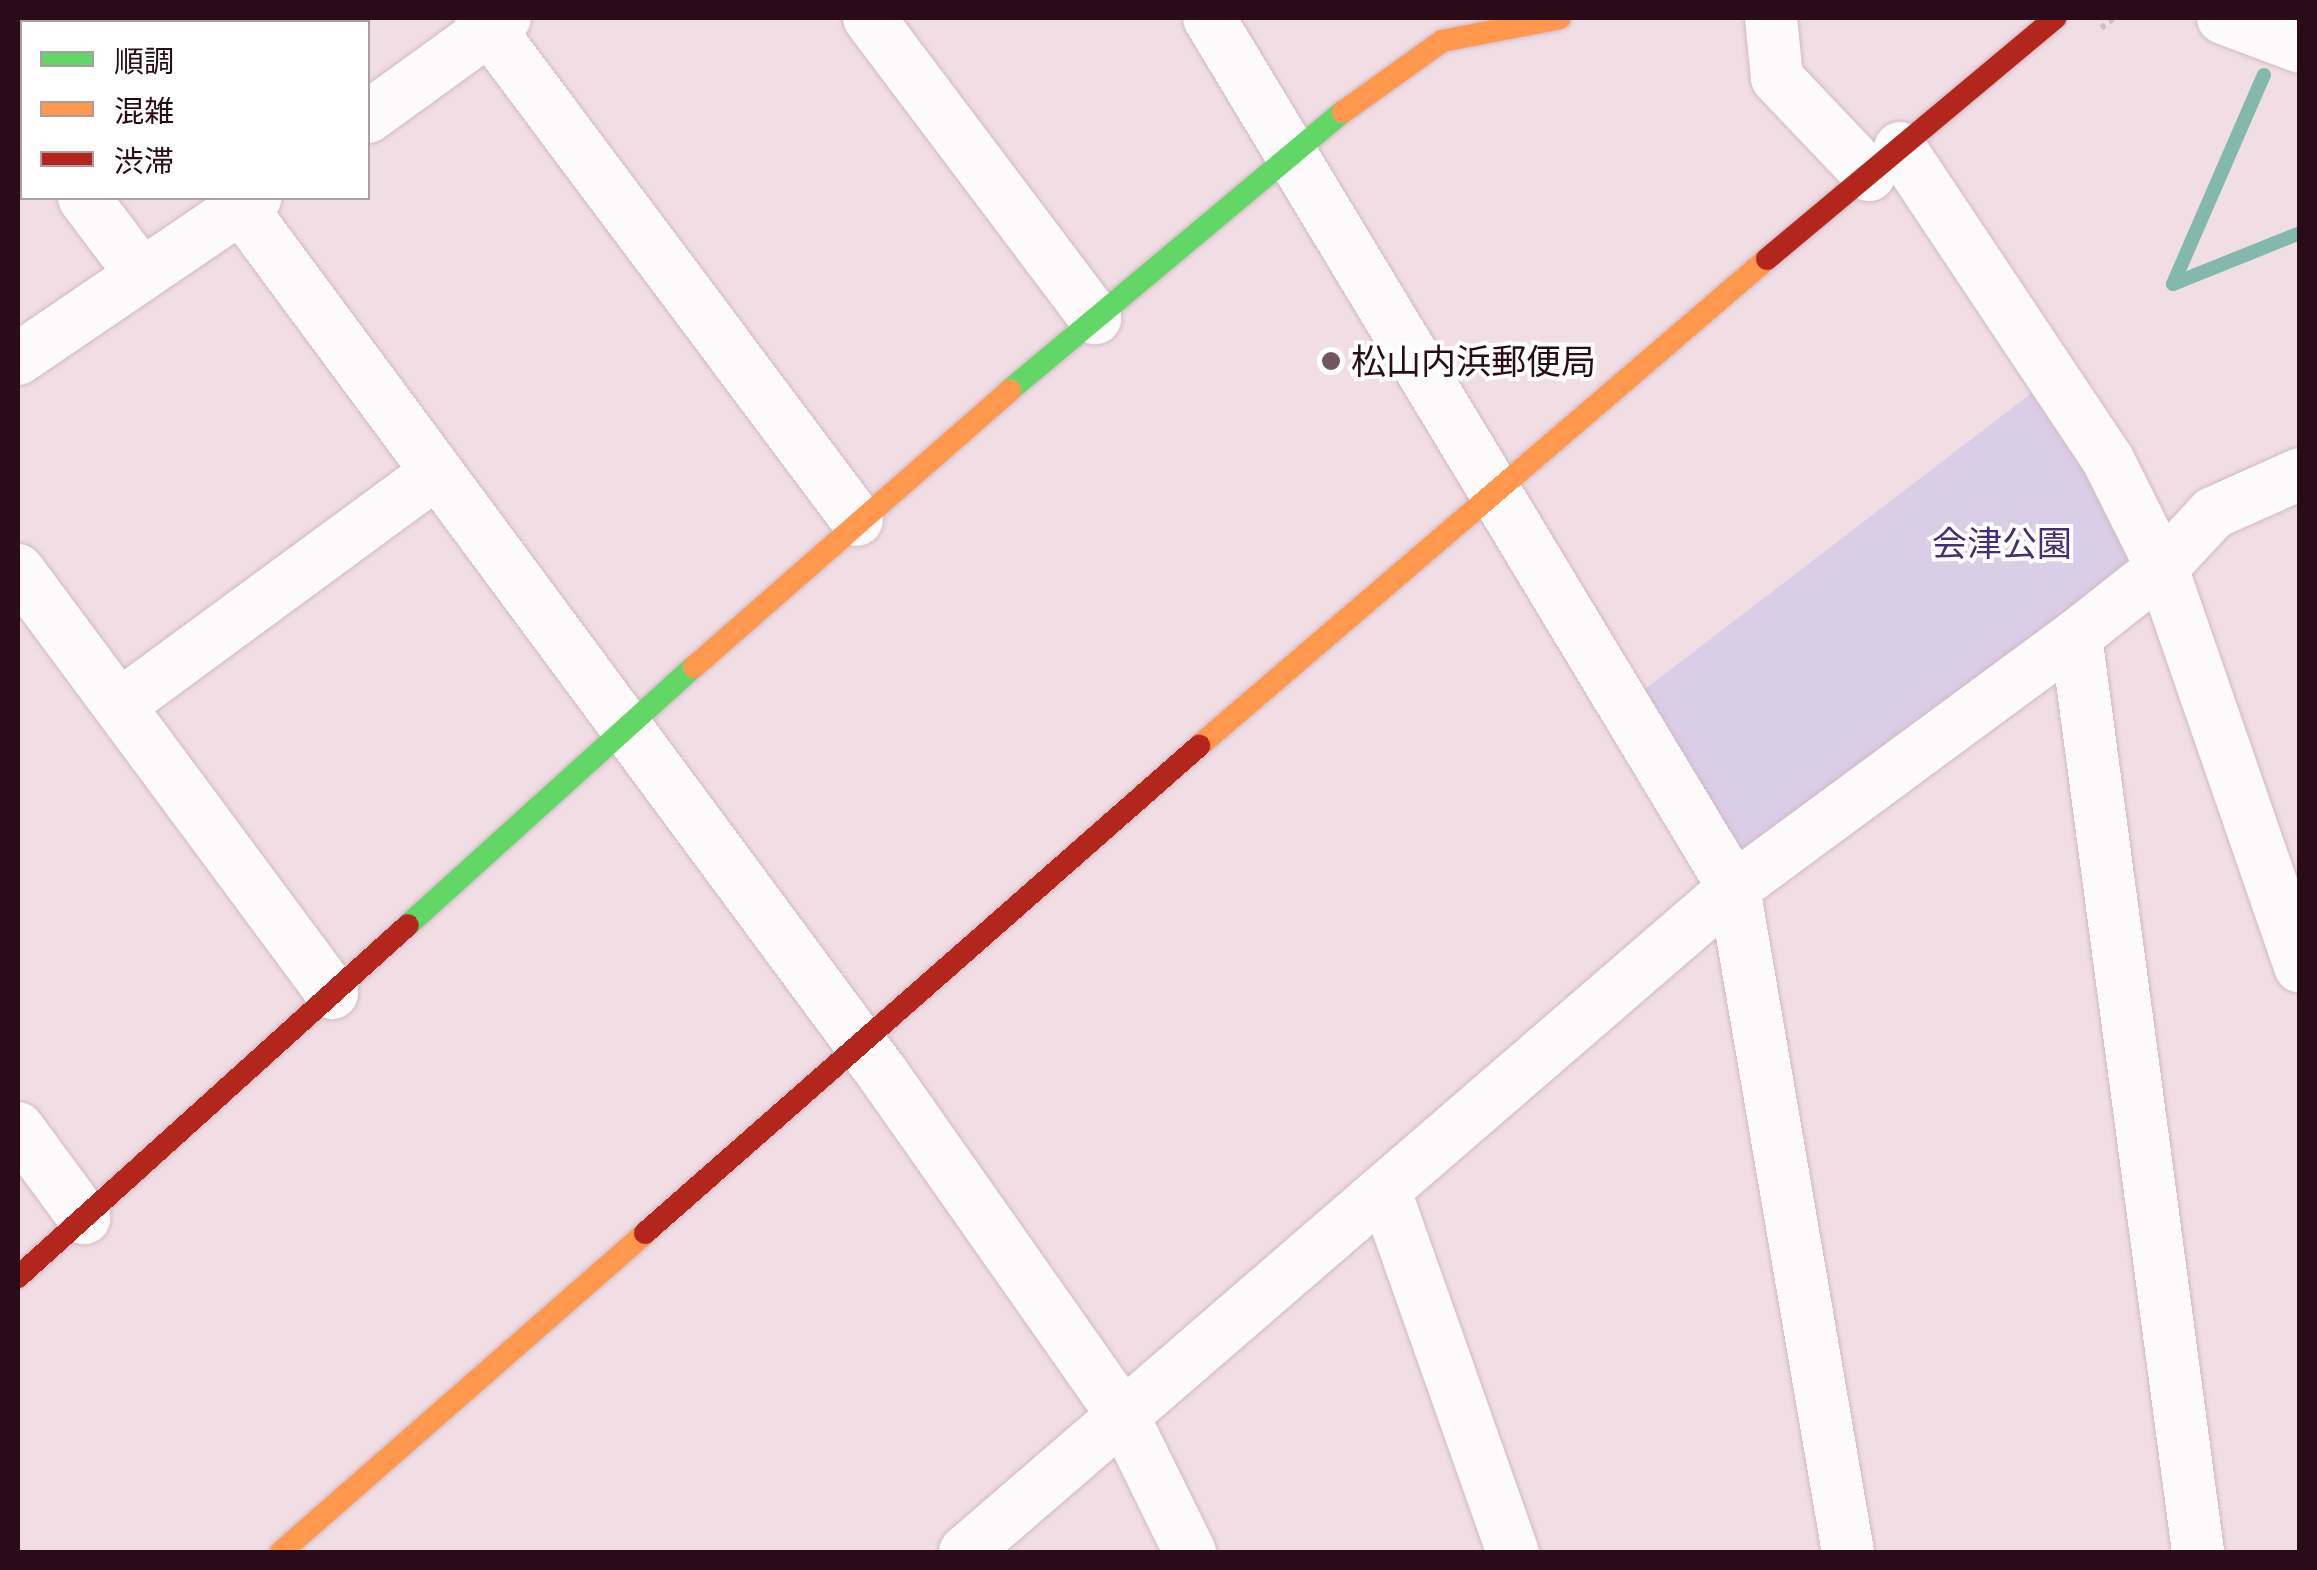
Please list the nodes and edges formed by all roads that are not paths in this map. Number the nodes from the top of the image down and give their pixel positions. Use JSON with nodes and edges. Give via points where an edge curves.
{"nodes":[{"id":1,"x":869,"y":18,"type":"edge"},
{"id":2,"x":1209,"y":18,"type":"edge"},
{"id":3,"x":1560,"y":18,"type":"edge"},
{"id":4,"x":1771,"y":18,"type":"edge"},
{"id":5,"x":2055,"y":18,"type":"edge"},
{"id":6,"x":2222,"y":18,"type":"edge"},
{"id":7,"x":492,"y":21,"type":"edge"},
{"id":8,"x":2300,"y":46,"type":"edge"},
{"id":9,"x":370,"y":114,"type":"edge"},
{"id":10,"x":1291,"y":150,"type":"junction"},
{"id":11,"x":1884,"y":161,"type":"junction"},
{"id":12,"x":86,"y":200,"type":"edge"},
{"id":13,"x":243,"y":201,"type":"edge"},
{"id":14,"x":142,"y":275,"type":"junction"},
{"id":15,"x":1095,"y":318,"type":"junction"},
{"id":16,"x":18,"y":359,"type":"edge"},
{"id":17,"x":435,"y":474,"type":"junction"},
{"id":18,"x":2300,"y":474,"type":"edge"},
{"id":19,"x":1496,"y":484,"type":"junction"},
{"id":20,"x":857,"y":520,"type":"junction"},
{"id":21,"x":2162,"y":568,"type":"junction"},
{"id":22,"x":18,"y":570,"type":"edge"},
{"id":23,"x":2076,"y":636,"type":"junction"},
{"id":24,"x":120,"y":705,"type":"junction"},
{"id":25,"x":626,"y":727,"type":"junction"},
{"id":26,"x":1734,"y":888,"type":"junction"},
{"id":27,"x":2300,"y":968,"type":"edge"},
{"id":28,"x":332,"y":993,"type":"junction"},
{"id":29,"x":864,"y":1047,"type":"junction"},
{"id":30,"x":18,"y":1128,"type":"edge"},
{"id":31,"x":1387,"y":1198,"type":"junction"},
{"id":32,"x":84,"y":1218,"type":"junction"},
{"id":33,"x":18,"y":1277,"type":"edge"},
{"id":34,"x":1123,"y":1416,"type":"junction"},
{"id":35,"x":296,"y":1547,"type":"edge"},
{"id":36,"x":965,"y":1552,"type":"edge"},
{"id":37,"x":1190,"y":1552,"type":"edge"},
{"id":38,"x":1514,"y":1552,"type":"edge"},
{"id":39,"x":1848,"y":1552,"type":"edge"},
{"id":40,"x":2198,"y":1552,"type":"edge"}],
"edges":[{"from":1,"to":15,"type":"street"},
{"from":2,"to":10,"type":"street"},
{"from":3,"to":10,"type":"street","via":[[1442,41]]},
{"from":4,"to":11,"type":"street","via":[[1778,78]]},
{"from":5,"to":11,"type":"street"},
{"from":6,"to":8,"type":"street"},
{"from":7,"to":9,"type":"street"},
{"from":7,"to":20,"type":"street"},
{"from":10,"to":15,"type":"street"},
{"from":10,"to":19,"type":"street"},
{"from":11,"to":19,"type":"street"},
{"from":11,"to":21,"type":"street","via":[[2108,460]]},
{"from":12,"to":14,"type":"street"},
{"from":13,"to":14,"type":"street"},
{"from":13,"to":17,"type":"street"},
{"from":14,"to":16,"type":"street"},
{"from":15,"to":20,"type":"street"},
{"from":17,"to":24,"type":"street"},
{"from":17,"to":25,"type":"street"},
{"from":18,"to":21,"type":"street","via":[[2213,513]]},
{"from":19,"to":26,"type":"street"},
{"from":19,"to":29,"type":"street"},
{"from":20,"to":25,"type":"street"},
{"from":21,"to":23,"type":"street"},
{"from":21,"to":27,"type":"street"},
{"from":22,"to":24,"type":"street"},
{"from":23,"to":26,"type":"street"},
{"from":23,"to":40,"type":"street"},
{"from":24,"to":28,"type":"street"},
{"from":25,"to":28,"type":"street"},
{"from":25,"to":29,"type":"street"},
{"from":26,"to":31,"type":"street"},
{"from":26,"to":39,"type":"street"},
{"from":28,"to":32,"type":"street"},
{"from":29,"to":34,"type":"street"},
{"from":29,"to":35,"type":"street"},
{"from":30,"to":32,"type":"street"},
{"from":31,"to":34,"type":"street"},
{"from":31,"to":38,"type":"street"},
{"from":32,"to":33,"type":"street"},
{"from":34,"to":36,"type":"street"},
{"from":34,"to":37,"type":"street"}]}
